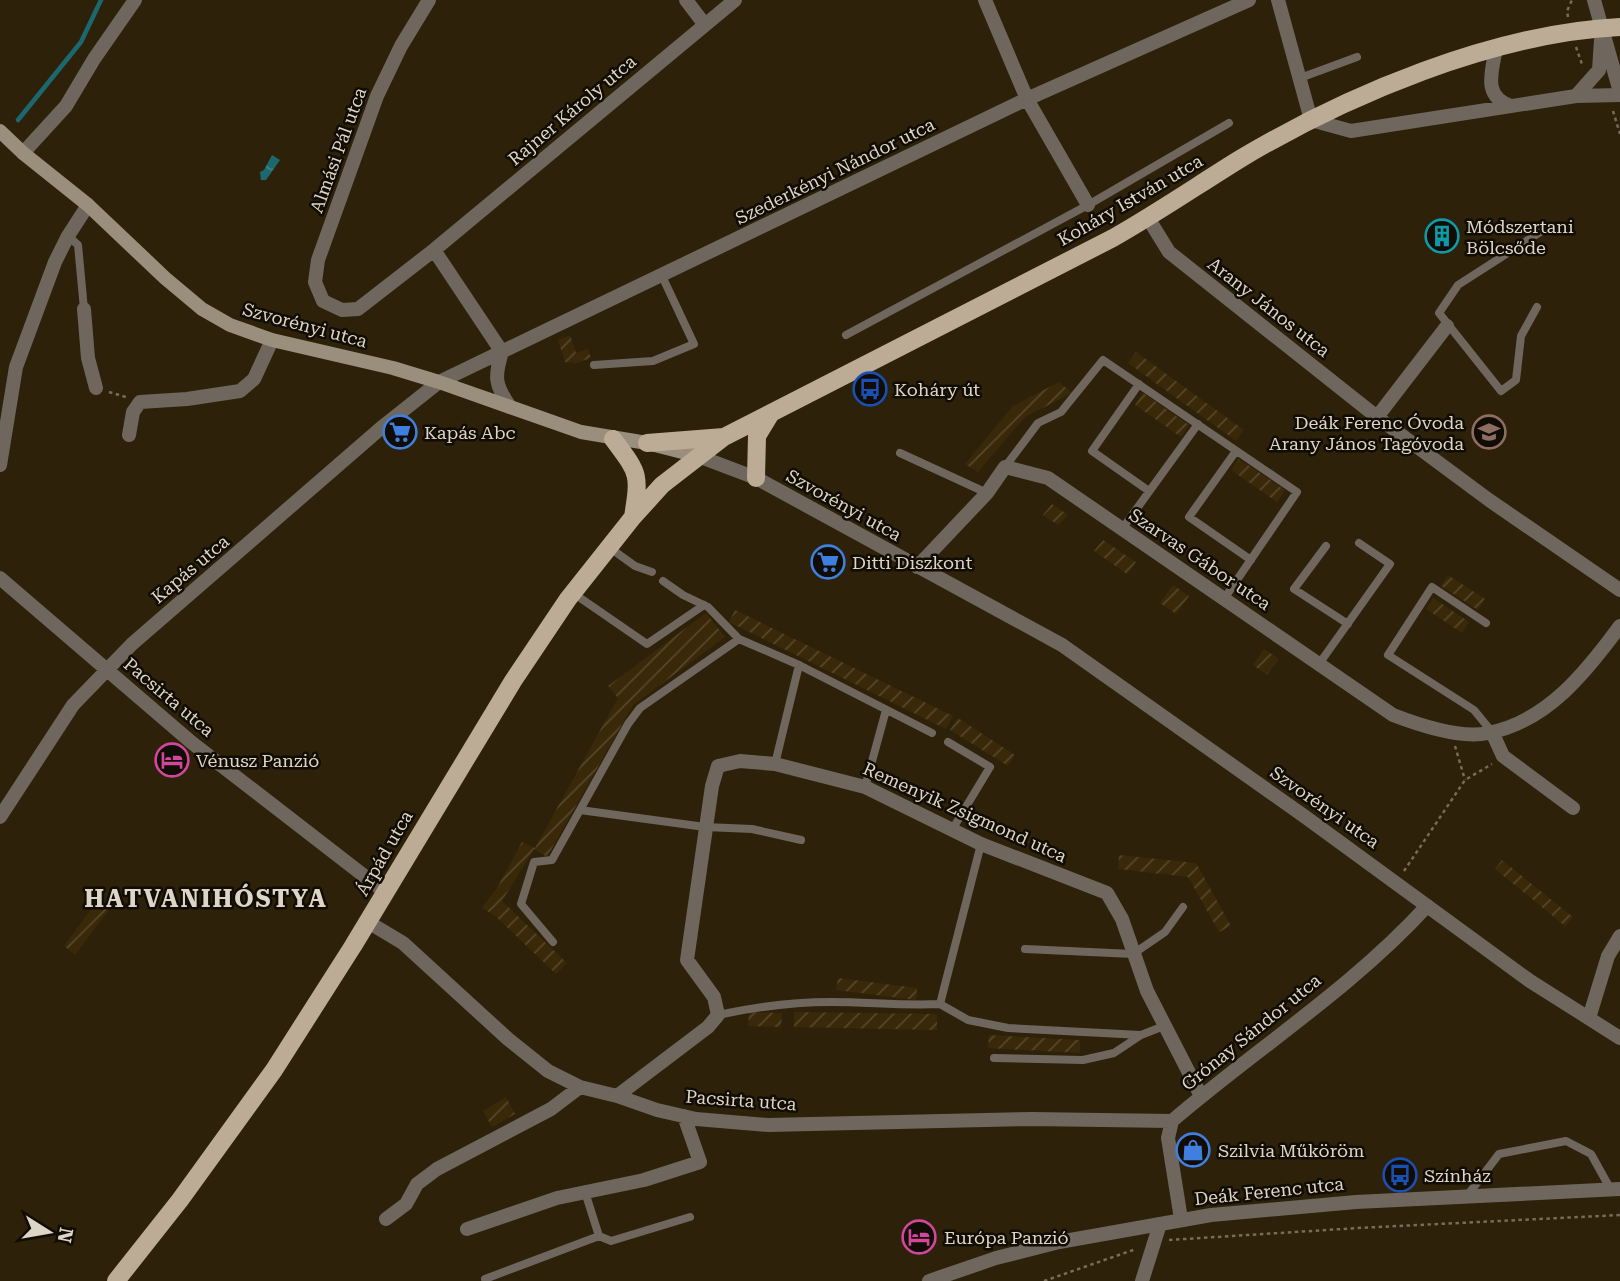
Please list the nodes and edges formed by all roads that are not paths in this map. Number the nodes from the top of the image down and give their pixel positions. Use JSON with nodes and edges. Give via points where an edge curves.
{"nodes":[{"id":1,"x":135,"y":0,"type":"edge"},
{"id":2,"x":429,"y":0,"type":"edge"},
{"id":3,"x":686,"y":0,"type":"edge"},
{"id":4,"x":735,"y":0,"type":"edge"},
{"id":5,"x":985,"y":0,"type":"edge"},
{"id":6,"x":1249,"y":0,"type":"edge"},
{"id":7,"x":1278,"y":0,"type":"edge"},
{"id":8,"x":1594,"y":0,"type":"edge"},
{"id":9,"x":705,"y":25,"type":"junction"},
{"id":10,"x":1611,"y":27,"type":"edge"},
{"id":11,"x":1496,"y":48,"type":"junction"},
{"id":12,"x":1357,"y":57,"type":"dead end"},
{"id":13,"x":1300,"y":78,"type":"junction"},
{"id":14,"x":1620,"y":94,"type":"edge"},
{"id":15,"x":1576,"y":96,"type":"junction"},
{"id":16,"x":1027,"y":99,"type":"junction"},
{"id":17,"x":1511,"y":106,"type":"junction"},
{"id":18,"x":1311,"y":120,"type":"junction"},
{"id":19,"x":1229,"y":123,"type":"dead end"},
{"id":20,"x":0,"y":132,"type":"edge"},
{"id":21,"x":23,"y":153,"type":"junction"},
{"id":22,"x":88,"y":205,"type":"junction"},
{"id":23,"x":1088,"y":205,"type":"junction"},
{"id":24,"x":1148,"y":218,"type":"junction"},
{"id":25,"x":1542,"y":231,"type":"dead end"},
{"id":26,"x":68,"y":236,"type":"junction"},
{"id":27,"x":434,"y":250,"type":"junction"},
{"id":28,"x":662,"y":276,"type":"junction"},
{"id":29,"x":1536,"y":307,"type":"dead end"},
{"id":30,"x":84,"y":309,"type":"joint"},
{"id":31,"x":342,"y":310,"type":"joint"},
{"id":32,"x":1447,"y":326,"type":"junction"},
{"id":33,"x":846,"y":335,"type":"dead end"},
{"id":34,"x":272,"y":340,"type":"junction"},
{"id":35,"x":502,"y":352,"type":"junction"},
{"id":36,"x":594,"y":365,"type":"dead end"},
{"id":37,"x":16,"y":367,"type":"junction"},
{"id":38,"x":439,"y":382,"type":"junction"},
{"id":39,"x":1139,"y":384,"type":"junction"},
{"id":40,"x":96,"y":388,"type":"road end"},
{"id":41,"x":0,"y":398,"type":"edge"},
{"id":42,"x":510,"y":407,"type":"junction"},
{"id":43,"x":773,"y":410,"type":"junction"},
{"id":44,"x":1377,"y":416,"type":"junction"},
{"id":45,"x":1198,"y":424,"type":"junction"},
{"id":46,"x":129,"y":435,"type":"dead end"},
{"id":47,"x":724,"y":437,"type":"junction"},
{"id":48,"x":614,"y":439,"type":"junction"},
{"id":49,"x":647,"y":443,"type":"junction"},
{"id":50,"x":1236,"y":451,"type":"junction"},
{"id":51,"x":900,"y":453,"type":"dead end"},
{"id":52,"x":698,"y":456,"type":"junction"},
{"id":53,"x":0,"y":464,"type":"edge"},
{"id":54,"x":1005,"y":467,"type":"junction"},
{"id":55,"x":756,"y":478,"type":"junction"},
{"id":56,"x":1149,"y":491,"type":"junction"},
{"id":57,"x":987,"y":493,"type":"junction"},
{"id":58,"x":633,"y":517,"type":"junction"},
{"id":59,"x":1122,"y":529,"type":"junction"},
{"id":60,"x":1359,"y":542,"type":"dead end"},
{"id":61,"x":1326,"y":546,"type":"dead end"},
{"id":62,"x":608,"y":547,"type":"junction"},
{"id":63,"x":1251,"y":561,"type":"junction"},
{"id":64,"x":917,"y":567,"type":"junction"},
{"id":65,"x":652,"y":572,"type":"dead end"},
{"id":66,"x":0,"y":578,"type":"edge"},
{"id":67,"x":663,"y":581,"type":"dead end"},
{"id":68,"x":1620,"y":590,"type":"edge"},
{"id":69,"x":573,"y":593,"type":"junction"},
{"id":70,"x":1224,"y":599,"type":"junction"},
{"id":71,"x":704,"y":605,"type":"junction"},
{"id":72,"x":1486,"y":623,"type":"dead end"},
{"id":73,"x":1348,"y":624,"type":"junction"},
{"id":74,"x":1620,"y":626,"type":"edge"},
{"id":75,"x":739,"y":639,"type":"junction"},
{"id":76,"x":1320,"y":664,"type":"junction"},
{"id":77,"x":799,"y":665,"type":"junction"},
{"id":78,"x":106,"y":669,"type":"junction"},
{"id":79,"x":886,"y":710,"type":"junction"},
{"id":80,"x":1492,"y":732,"type":"junction"},
{"id":81,"x":932,"y":733,"type":"dead end"},
{"id":82,"x":948,"y":743,"type":"dead end"},
{"id":83,"x":775,"y":764,"type":"junction"},
{"id":84,"x":865,"y":787,"type":"junction"},
{"id":85,"x":1573,"y":808,"type":"dead end"},
{"id":86,"x":580,"y":810,"type":"junction"},
{"id":87,"x":0,"y":817,"type":"edge"},
{"id":88,"x":705,"y":827,"type":"junction"},
{"id":89,"x":952,"y":830,"type":"junction"},
{"id":90,"x":801,"y":840,"type":"dead end"},
{"id":91,"x":981,"y":844,"type":"junction"},
{"id":92,"x":385,"y":892,"type":"junction"},
{"id":93,"x":1427,"y":906,"type":"junction"},
{"id":94,"x":1184,"y":907,"type":"dead end"},
{"id":95,"x":368,"y":922,"type":"junction"},
{"id":96,"x":1620,"y":936,"type":"edge"},
{"id":97,"x":553,"y":942,"type":"dead end"},
{"id":98,"x":1025,"y":949,"type":"dead end"},
{"id":99,"x":1133,"y":954,"type":"junction"},
{"id":100,"x":940,"y":1004,"type":"junction"},
{"id":101,"x":718,"y":1015,"type":"junction"},
{"id":102,"x":1589,"y":1018,"type":"junction"},
{"id":103,"x":1164,"y":1026,"type":"junction"},
{"id":104,"x":1141,"y":1035,"type":"junction"},
{"id":105,"x":1620,"y":1038,"type":"edge"},
{"id":106,"x":994,"y":1058,"type":"dead end"},
{"id":107,"x":580,"y":1087,"type":"junction"},
{"id":108,"x":617,"y":1096,"type":"junction"},
{"id":109,"x":1201,"y":1096,"type":"junction"},
{"id":110,"x":684,"y":1116,"type":"junction"},
{"id":111,"x":1172,"y":1121,"type":"junction"},
{"id":112,"x":1615,"y":1189,"type":"edge"},
{"id":113,"x":584,"y":1192,"type":"junction"},
{"id":114,"x":1467,"y":1196,"type":"junction"},
{"id":115,"x":690,"y":1217,"type":"dead end"},
{"id":116,"x":386,"y":1219,"type":"dead end"},
{"id":117,"x":1181,"y":1219,"type":"junction"},
{"id":118,"x":1160,"y":1224,"type":"junction"},
{"id":119,"x":467,"y":1229,"type":"dead end"},
{"id":120,"x":599,"y":1236,"type":"junction"},
{"id":121,"x":485,"y":1279,"type":"dead end"},
{"id":122,"x":116,"y":1281,"type":"edge"},
{"id":123,"x":929,"y":1281,"type":"edge"},
{"id":124,"x":1142,"y":1281,"type":"edge"}],
"edges":[{"from":1,"to":21,"type":"street","via":[[66,106]]},
{"from":2,"to":31,"type":"street","name":"Almási Pál utca","via":[[377,96],[318,260],[315,282],[323,301]]},
{"from":3,"to":9,"type":"street"},
{"from":4,"to":9,"type":"street","name":"Rajner Károly utca"},
{"from":5,"to":16,"type":"street"},
{"from":6,"to":16,"type":"street","name":"Szederkényi Nándor utca"},
{"from":7,"to":13,"type":"street"},
{"from":8,"to":10,"type":"street"},
{"from":9,"to":27,"type":"street","name":"Rajner Károly utca"},
{"from":10,"to":11,"type":"main road","name":"Koháry István utca"},
{"from":10,"to":14,"type":"street"},
{"from":10,"to":15,"type":"street","via":[[1599,70]]},
{"from":11,"to":17,"type":"street","via":[[1490,86],[1501,103]]},
{"from":11,"to":18,"type":"main road","name":"Koháry István utca","via":[[1391,84]]},
{"from":12,"to":13,"type":"lane"},
{"from":13,"to":18,"type":"street"},
{"from":14,"to":15,"type":"street"},
{"from":15,"to":17,"type":"street"},
{"from":16,"to":23,"type":"street"},
{"from":16,"to":28,"type":"street","name":"Szederkényi Nándor utca"},
{"from":17,"to":18,"type":"street","via":[[1352,131]]},
{"from":18,"to":24,"type":"main road","name":"Koháry István utca"},
{"from":19,"to":23,"type":"lane"},
{"from":20,"to":21,"type":"main road","name":"Szvorényi utca"},
{"from":21,"to":22,"type":"main road","name":"Szvorényi utca"},
{"from":22,"to":26,"type":"street"},
{"from":22,"to":34,"type":"main road","name":"Szvorényi utca","via":[[202,309]]},
{"from":23,"to":33,"type":"lane"},
{"from":24,"to":43,"type":"main road","name":"Koháry István utca"},
{"from":24,"to":44,"type":"street","name":"Arany János utca","via":[[1169,253]]},
{"from":25,"to":32,"type":"lane","via":[[1458,285],[1438,313]]},
{"from":26,"to":30,"type":"lane","via":[[78,245]]},
{"from":26,"to":37,"type":"street"},
{"from":27,"to":31,"type":"street","name":"Rajner Károly utca","via":[[358,309]]},
{"from":27,"to":35,"type":"street"},
{"from":28,"to":35,"type":"street","name":"Szederkényi Nándor utca"},
{"from":28,"to":36,"type":"lane","via":[[694,344],[653,361]]},
{"from":29,"to":32,"type":"lane","via":[[1521,336],[1516,380],[1501,391]]},
{"from":30,"to":40,"type":"street"},
{"from":32,"to":44,"type":"street"},
{"from":34,"to":38,"type":"main road","name":"Szvorényi utca"},
{"from":34,"to":46,"type":"street","via":[[254,379],[240,391],[140,402]]},
{"from":35,"to":38,"type":"street","name":"Szederkényi Nándor utca"},
{"from":35,"to":42,"type":"street","via":[[497,381]]},
{"from":37,"to":41,"type":"street"},
{"from":37,"to":53,"type":"street"},
{"from":38,"to":42,"type":"main road","name":"Szvorényi utca"},
{"from":38,"to":78,"type":"street","name":"Kapás utca"},
{"from":39,"to":45,"type":"lane"},
{"from":39,"to":54,"type":"lane","via":[[1103,360],[1061,412],[1038,423]]},
{"from":39,"to":56,"type":"lane","via":[[1092,451]]},
{"from":42,"to":48,"type":"main road","name":"Szvorényi utca"},
{"from":43,"to":47,"type":"main road","name":"Koháry István utca"},
{"from":43,"to":55,"type":"main road","via":[[757,436]]},
{"from":44,"to":68,"type":"street","name":"Arany János utca"},
{"from":45,"to":50,"type":"lane"},
{"from":45,"to":56,"type":"lane"},
{"from":47,"to":49,"type":"main road"},
{"from":47,"to":52,"type":"main road","name":"Koháry István utca"},
{"from":48,"to":49,"type":"main road","name":"Szvorényi utca"},
{"from":48,"to":58,"type":"main road","via":[[634,466],[638,484]]},
{"from":49,"to":52,"type":"main road","name":"Szvorényi utca"},
{"from":50,"to":63,"type":"lane","via":[[1297,492]]},
{"from":50,"to":63,"type":"lane","via":[[1189,517]]},
{"from":51,"to":57,"type":"lane"},
{"from":52,"to":55,"type":"street","name":"Szvorényi utca"},
{"from":52,"to":58,"type":"main road","name":"Árpád utca"},
{"from":54,"to":57,"type":"street"},
{"from":54,"to":59,"type":"street","name":"Szarvas Gábor utca","via":[[1048,478]]},
{"from":55,"to":64,"type":"street","name":"Szvorényi utca"},
{"from":56,"to":59,"type":"lane"},
{"from":57,"to":64,"type":"street"},
{"from":58,"to":62,"type":"main road","name":"Árpád utca"},
{"from":59,"to":70,"type":"street","name":"Szarvas Gábor utca"},
{"from":60,"to":73,"type":"lane","via":[[1390,564]]},
{"from":61,"to":73,"type":"lane","via":[[1294,589]]},
{"from":62,"to":65,"type":"lane"},
{"from":62,"to":69,"type":"main road","name":"Árpád utca"},
{"from":63,"to":70,"type":"lane"},
{"from":64,"to":93,"type":"street","name":"Szvorényi utca","via":[[1062,645]]},
{"from":66,"to":78,"type":"street","name":"Pacsirta utca"},
{"from":67,"to":71,"type":"lane"},
{"from":69,"to":71,"type":"lane","via":[[647,644]]},
{"from":69,"to":92,"type":"main road","name":"Árpád utca","via":[[513,681]]},
{"from":70,"to":76,"type":"street","name":"Szarvas Gábor utca"},
{"from":71,"to":75,"type":"lane"},
{"from":72,"to":80,"type":"lane","via":[[1432,587],[1388,654],[1474,710]]},
{"from":73,"to":76,"type":"lane"},
{"from":74,"to":80,"type":"street","name":"Szarvas Gábor utca","via":[[1593,663],[1550,705]]},
{"from":75,"to":77,"type":"lane"},
{"from":75,"to":86,"type":"lane","via":[[640,708]]},
{"from":76,"to":80,"type":"street","name":"Szarvas Gábor utca","via":[[1393,715],[1451,732]]},
{"from":77,"to":79,"type":"lane"},
{"from":77,"to":83,"type":"lane"},
{"from":78,"to":87,"type":"street","name":"Kapás utca","via":[[74,705]]},
{"from":78,"to":92,"type":"street","name":"Pacsirta utca","via":[[191,742]]},
{"from":79,"to":81,"type":"lane"},
{"from":79,"to":84,"type":"lane"},
{"from":80,"to":85,"type":"street","via":[[1503,756]]},
{"from":82,"to":89,"type":"lane","via":[[990,767]]},
{"from":83,"to":84,"type":"street","name":"Remenyik Zsigmond utca"},
{"from":83,"to":88,"type":"street","name":"Remenyik Zsigmond utca","via":[[740,761],[718,766]]},
{"from":84,"to":89,"type":"street","name":"Remenyik Zsigmond utca"},
{"from":86,"to":88,"type":"lane"},
{"from":86,"to":97,"type":"lane","via":[[552,860],[534,862],[521,904]]},
{"from":88,"to":90,"type":"lane","via":[[752,829]]},
{"from":88,"to":101,"type":"street","name":"Remenyik Zsigmond utca","via":[[687,960],[714,997]]},
{"from":89,"to":91,"type":"street","name":"Remenyik Zsigmond utca"},
{"from":91,"to":99,"type":"street","name":"Remenyik Zsigmond utca","via":[[1107,893],[1122,919]]},
{"from":91,"to":100,"type":"lane"},
{"from":92,"to":95,"type":"main road","name":"Árpád utca"},
{"from":93,"to":102,"type":"street","name":"Szvorényi utca"},
{"from":93,"to":109,"type":"street","name":"Grónay Sándor utca","via":[[1336,990]]},
{"from":94,"to":99,"type":"lane","via":[[1165,932]]},
{"from":95,"to":107,"type":"street","name":"Pacsirta utca","via":[[403,943],[548,1071]]},
{"from":95,"to":122,"type":"main road","name":"Árpád utca","via":[[274,1070]]},
{"from":96,"to":102,"type":"street","via":[[1608,956]]},
{"from":98,"to":99,"type":"lane"},
{"from":99,"to":103,"type":"street","name":"Remenyik Zsigmond utca"},
{"from":100,"to":101,"type":"lane","via":[[830,1002]]},
{"from":100,"to":104,"type":"lane","via":[[968,1020],[1009,1028]]},
{"from":101,"to":108,"type":"street"},
{"from":102,"to":105,"type":"street","name":"Szvorényi utca"},
{"from":103,"to":104,"type":"lane"},
{"from":103,"to":109,"type":"street","name":"Remenyik Zsigmond utca"},
{"from":104,"to":106,"type":"lane","via":[[1114,1053],[1083,1060]]},
{"from":107,"to":108,"type":"street","name":"Pacsirta utca"},
{"from":107,"to":116,"type":"street","via":[[551,1109],[437,1169],[416,1184],[406,1204]]},
{"from":108,"to":110,"type":"street","name":"Pacsirta utca"},
{"from":109,"to":111,"type":"street","name":"Grónay Sándor utca"},
{"from":110,"to":111,"type":"street","name":"Pacsirta utca","via":[[768,1125]]},
{"from":110,"to":113,"type":"street","via":[[700,1162]]},
{"from":111,"to":117,"type":"street","via":[[1168,1138]]},
{"from":112,"to":114,"type":"street","name":"Deák Ferenc utca"},
{"from":112,"to":114,"type":"lane","via":[[1591,1154],[1566,1141],[1499,1154]]},
{"from":113,"to":119,"type":"street"},
{"from":113,"to":120,"type":"lane"},
{"from":114,"to":117,"type":"street","name":"Deák Ferenc utca"},
{"from":115,"to":120,"type":"lane","via":[[611,1241]]},
{"from":117,"to":118,"type":"street","name":"Deák Ferenc utca"},
{"from":118,"to":123,"type":"street","name":"Deák Ferenc utca","via":[[1059,1242]]},
{"from":118,"to":124,"type":"street"},
{"from":120,"to":121,"type":"lane"}]}
